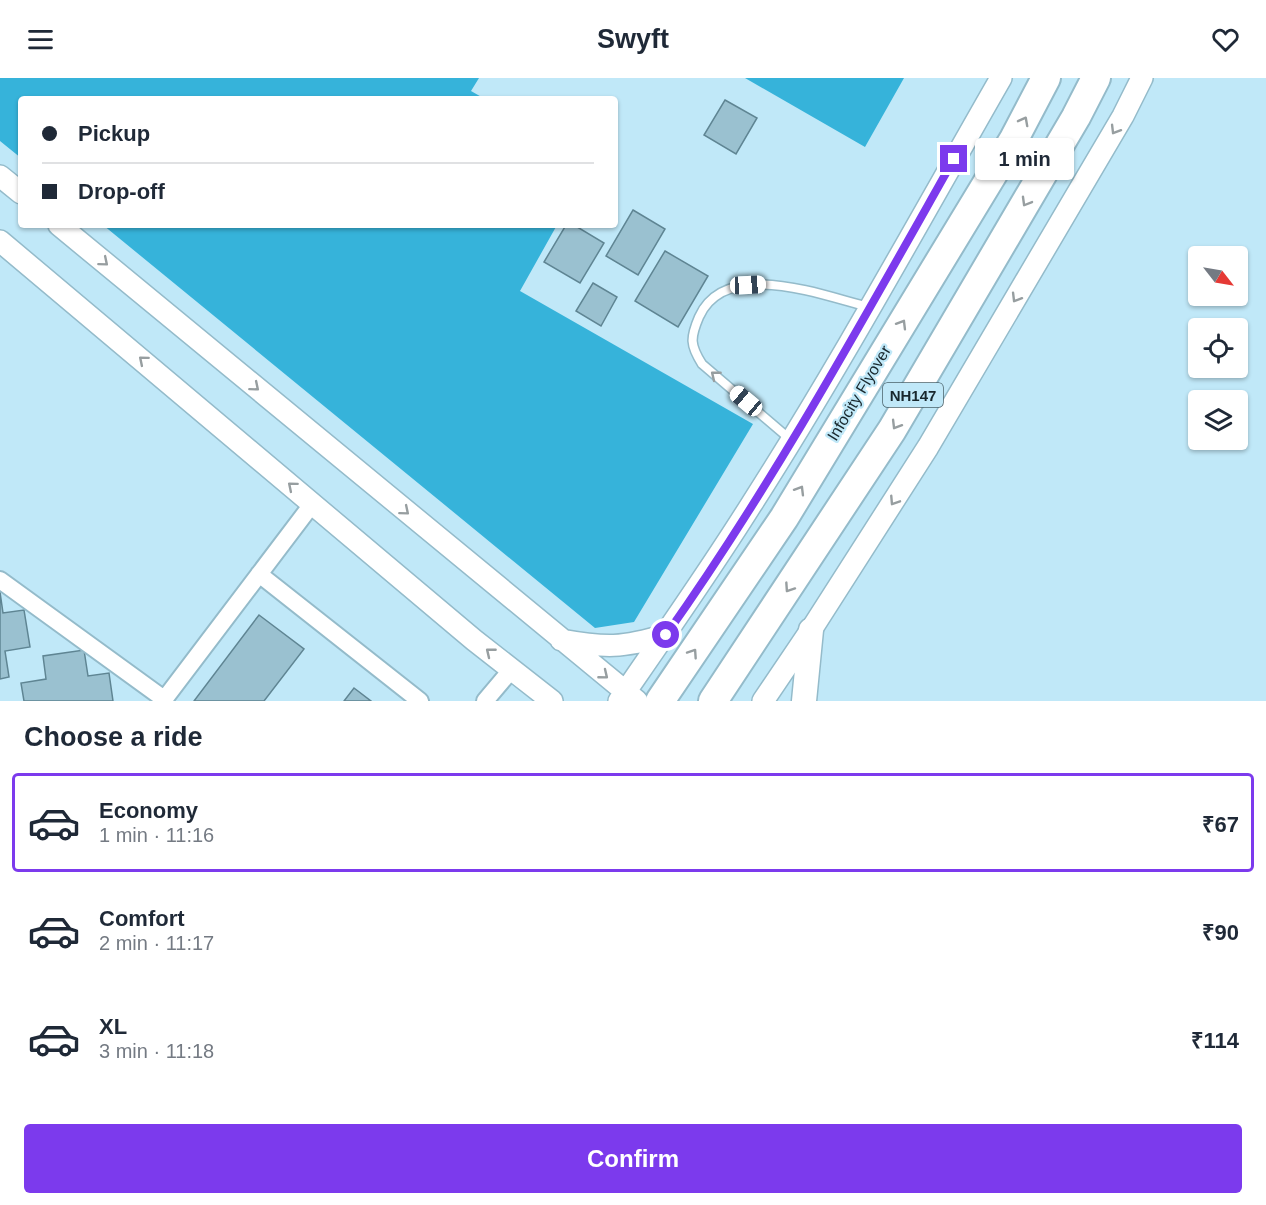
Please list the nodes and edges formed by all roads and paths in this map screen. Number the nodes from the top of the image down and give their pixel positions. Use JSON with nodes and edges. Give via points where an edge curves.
{"nodes":[{"id":1,"x":1001,"y":78,"type":"edge"},
{"id":2,"x":1046,"y":78,"type":"edge"},
{"id":3,"x":1096,"y":78,"type":"edge"},
{"id":4,"x":1142,"y":78,"type":"edge"},
{"id":5,"x":0,"y":176,"type":"edge"},
{"id":6,"x":18,"y":191,"type":"edge"},
{"id":7,"x":63,"y":228,"type":"edge"},
{"id":8,"x":0,"y":241,"type":"edge"},
{"id":9,"x":870,"y":307,"type":"junction"},
{"id":10,"x":791,"y":441,"type":"junction"},
{"id":11,"x":313,"y":503,"type":"junction"},
{"id":12,"x":259,"y":574,"type":"junction"},
{"id":13,"x":0,"y":580,"type":"edge"},
{"id":14,"x":811,"y":630,"type":"junction"},
{"id":15,"x":666,"y":635,"type":"junction"},
{"id":16,"x":561,"y":640,"type":"junction"},
{"id":17,"x":512,"y":669,"type":"junction"},
{"id":18,"x":627,"y":698,"type":"edge"},
{"id":19,"x":163,"y":700,"type":"edge"},
{"id":20,"x":420,"y":701,"type":"edge"},
{"id":21,"x":485,"y":701,"type":"edge"},
{"id":22,"x":552,"y":701,"type":"edge"},
{"id":23,"x":660,"y":701,"type":"edge"},
{"id":24,"x":713,"y":701,"type":"edge"},
{"id":25,"x":763,"y":701,"type":"edge"},
{"id":26,"x":804,"y":701,"type":"edge"}],
"edges":[{"from":1,"to":9,"type":"street"},
{"from":23,"to":2,"type":"highway","name":"Infocity Flyover","number":"NH147","one_way":true,"via":[[784,518],[1014,139]]},
{"from":3,"to":24,"type":"highway","number":"NH147","one_way":true,"via":[[892,430]]},
{"from":4,"to":14,"type":"street","one_way":true,"via":[[928,447]]},
{"from":5,"to":6,"type":"street"},
{"from":7,"to":16,"type":"street","one_way":true},
{"from":11,"to":8,"type":"street","one_way":true},
{"from":9,"to":10,"type":"street"},
{"from":10,"to":9,"type":"lane","one_way":true,"via":[[702,364],[693,349],[692,333],[702,311],[729,289],[772,284]]},
{"from":10,"to":15,"type":"street"},
{"from":11,"to":12,"type":"street"},
{"from":17,"to":11,"type":"street","one_way":true},
{"from":12,"to":19,"type":"street"},
{"from":12,"to":20,"type":"street"},
{"from":13,"to":19,"type":"street"},
{"from":14,"to":25,"type":"street"},
{"from":14,"to":26,"type":"main road"},
{"from":15,"to":16,"type":"street","via":[[623,646]]},
{"from":15,"to":18,"type":"street"},
{"from":16,"to":18,"type":"street","one_way":true},
{"from":17,"to":21,"type":"street"},
{"from":17,"to":22,"type":"street"}]}
